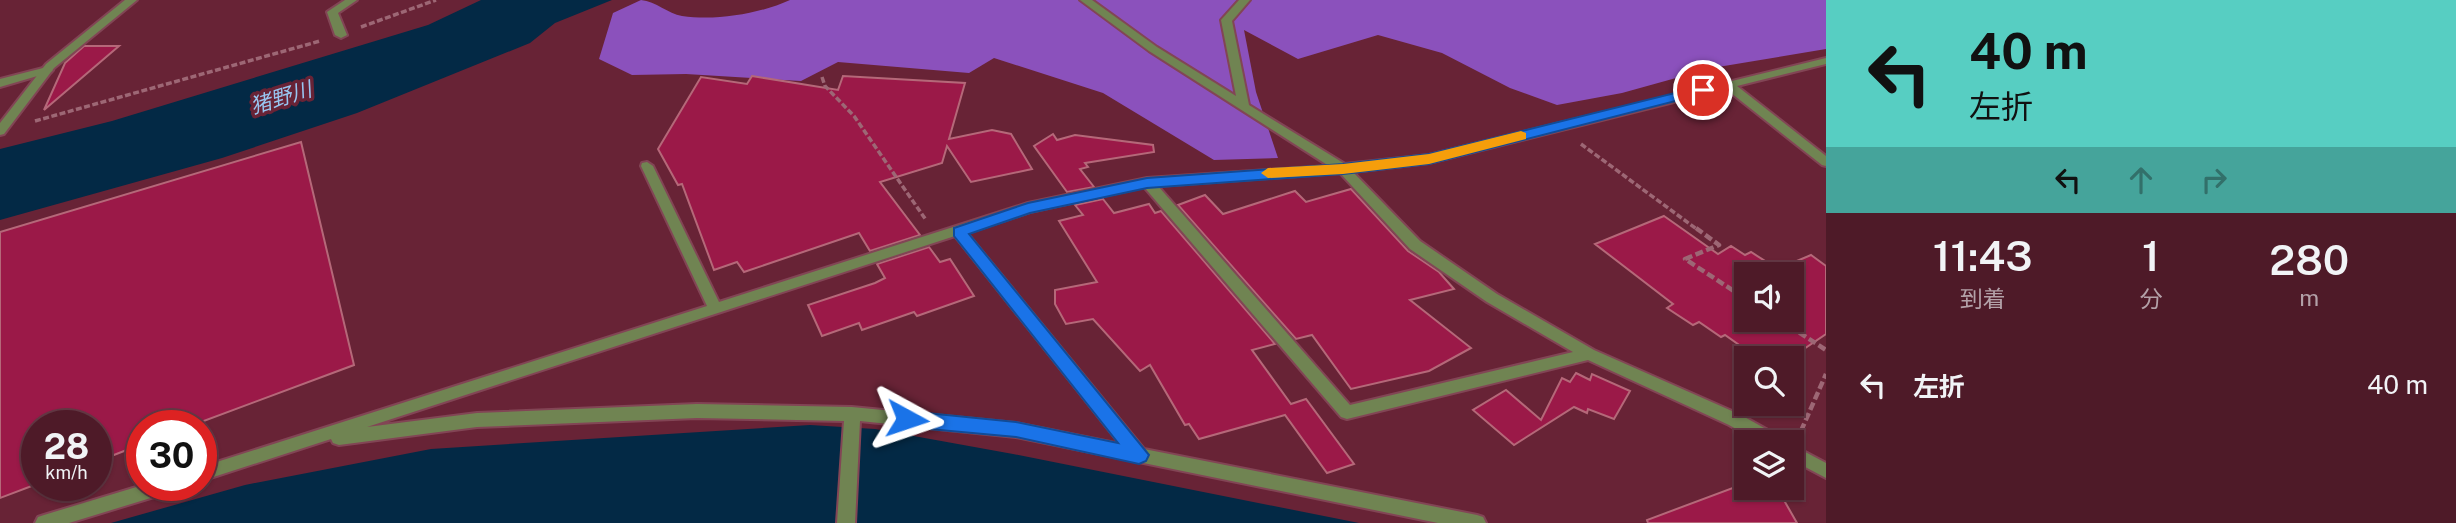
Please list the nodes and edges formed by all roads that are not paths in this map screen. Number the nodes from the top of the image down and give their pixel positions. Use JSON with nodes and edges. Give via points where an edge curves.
{"nodes":[{"id":1,"x":132,"y":0,"type":"edge"},
{"id":2,"x":352,"y":0,"type":"edge"},
{"id":3,"x":1085,"y":0,"type":"edge"},
{"id":4,"x":1245,"y":0,"type":"edge"},
{"id":5,"x":341,"y":35,"type":"road end"},
{"id":6,"x":1826,"y":61,"type":"edge"},
{"id":7,"x":47,"y":70,"type":"junction"},
{"id":8,"x":0,"y":83,"type":"edge"},
{"id":9,"x":1727,"y":84,"type":"junction"},
{"id":10,"x":1244,"y":107,"type":"junction"},
{"id":11,"x":0,"y":131,"type":"edge"},
{"id":12,"x":1826,"y":162,"type":"edge"},
{"id":13,"x":647,"y":166,"type":"dead end"},
{"id":14,"x":1343,"y":169,"type":"junction"},
{"id":15,"x":1147,"y":183,"type":"junction"},
{"id":16,"x":959,"y":232,"type":"junction"},
{"id":17,"x":715,"y":308,"type":"junction"},
{"id":18,"x":1589,"y":354,"type":"junction"},
{"id":19,"x":852,"y":414,"type":"junction"},
{"id":20,"x":1753,"y":430,"type":"edge"},
{"id":21,"x":303,"y":443,"type":"junction"},
{"id":22,"x":1139,"y":455,"type":"junction"},
{"id":23,"x":1804,"y":459,"type":"edge"},
{"id":24,"x":217,"y":469,"type":"edge"},
{"id":25,"x":1826,"y":471,"type":"edge"},
{"id":26,"x":126,"y":498,"type":"edge"},
{"id":27,"x":44,"y":523,"type":"edge"},
{"id":28,"x":846,"y":523,"type":"edge"},
{"id":29,"x":1477,"y":523,"type":"edge"}],
"edges":[{"from":1,"to":7,"type":"street"},
{"from":2,"to":5,"type":"street","via":[[332,12]]},
{"from":3,"to":10,"type":"street"},
{"from":4,"to":10,"type":"street","via":[[1226,20]]},
{"from":6,"to":9,"type":"street"},
{"from":7,"to":8,"type":"street"},
{"from":7,"to":11,"type":"street"},
{"from":9,"to":12,"type":"street"},
{"from":9,"to":14,"type":"street","via":[[1429,159]]},
{"from":10,"to":14,"type":"street"},
{"from":13,"to":17,"type":"street"},
{"from":14,"to":15,"type":"street"},
{"from":14,"to":18,"type":"street","via":[[1415,245],[1492,298]]},
{"from":15,"to":16,"type":"street","via":[[1028,208]]},
{"from":15,"to":18,"type":"street","via":[[1347,412]]},
{"from":16,"to":17,"type":"street"},
{"from":16,"to":22,"type":"street"},
{"from":17,"to":21,"type":"street"},
{"from":18,"to":20,"type":"street"},
{"from":19,"to":21,"type":"street","via":[[697,411],[478,420]]},
{"from":19,"to":22,"type":"street","via":[[1016,429]]},
{"from":19,"to":28,"type":"street"},
{"from":21,"to":24,"type":"street"},
{"from":22,"to":29,"type":"street"},
{"from":23,"to":25,"type":"street"},
{"from":26,"to":27,"type":"street"}]}
